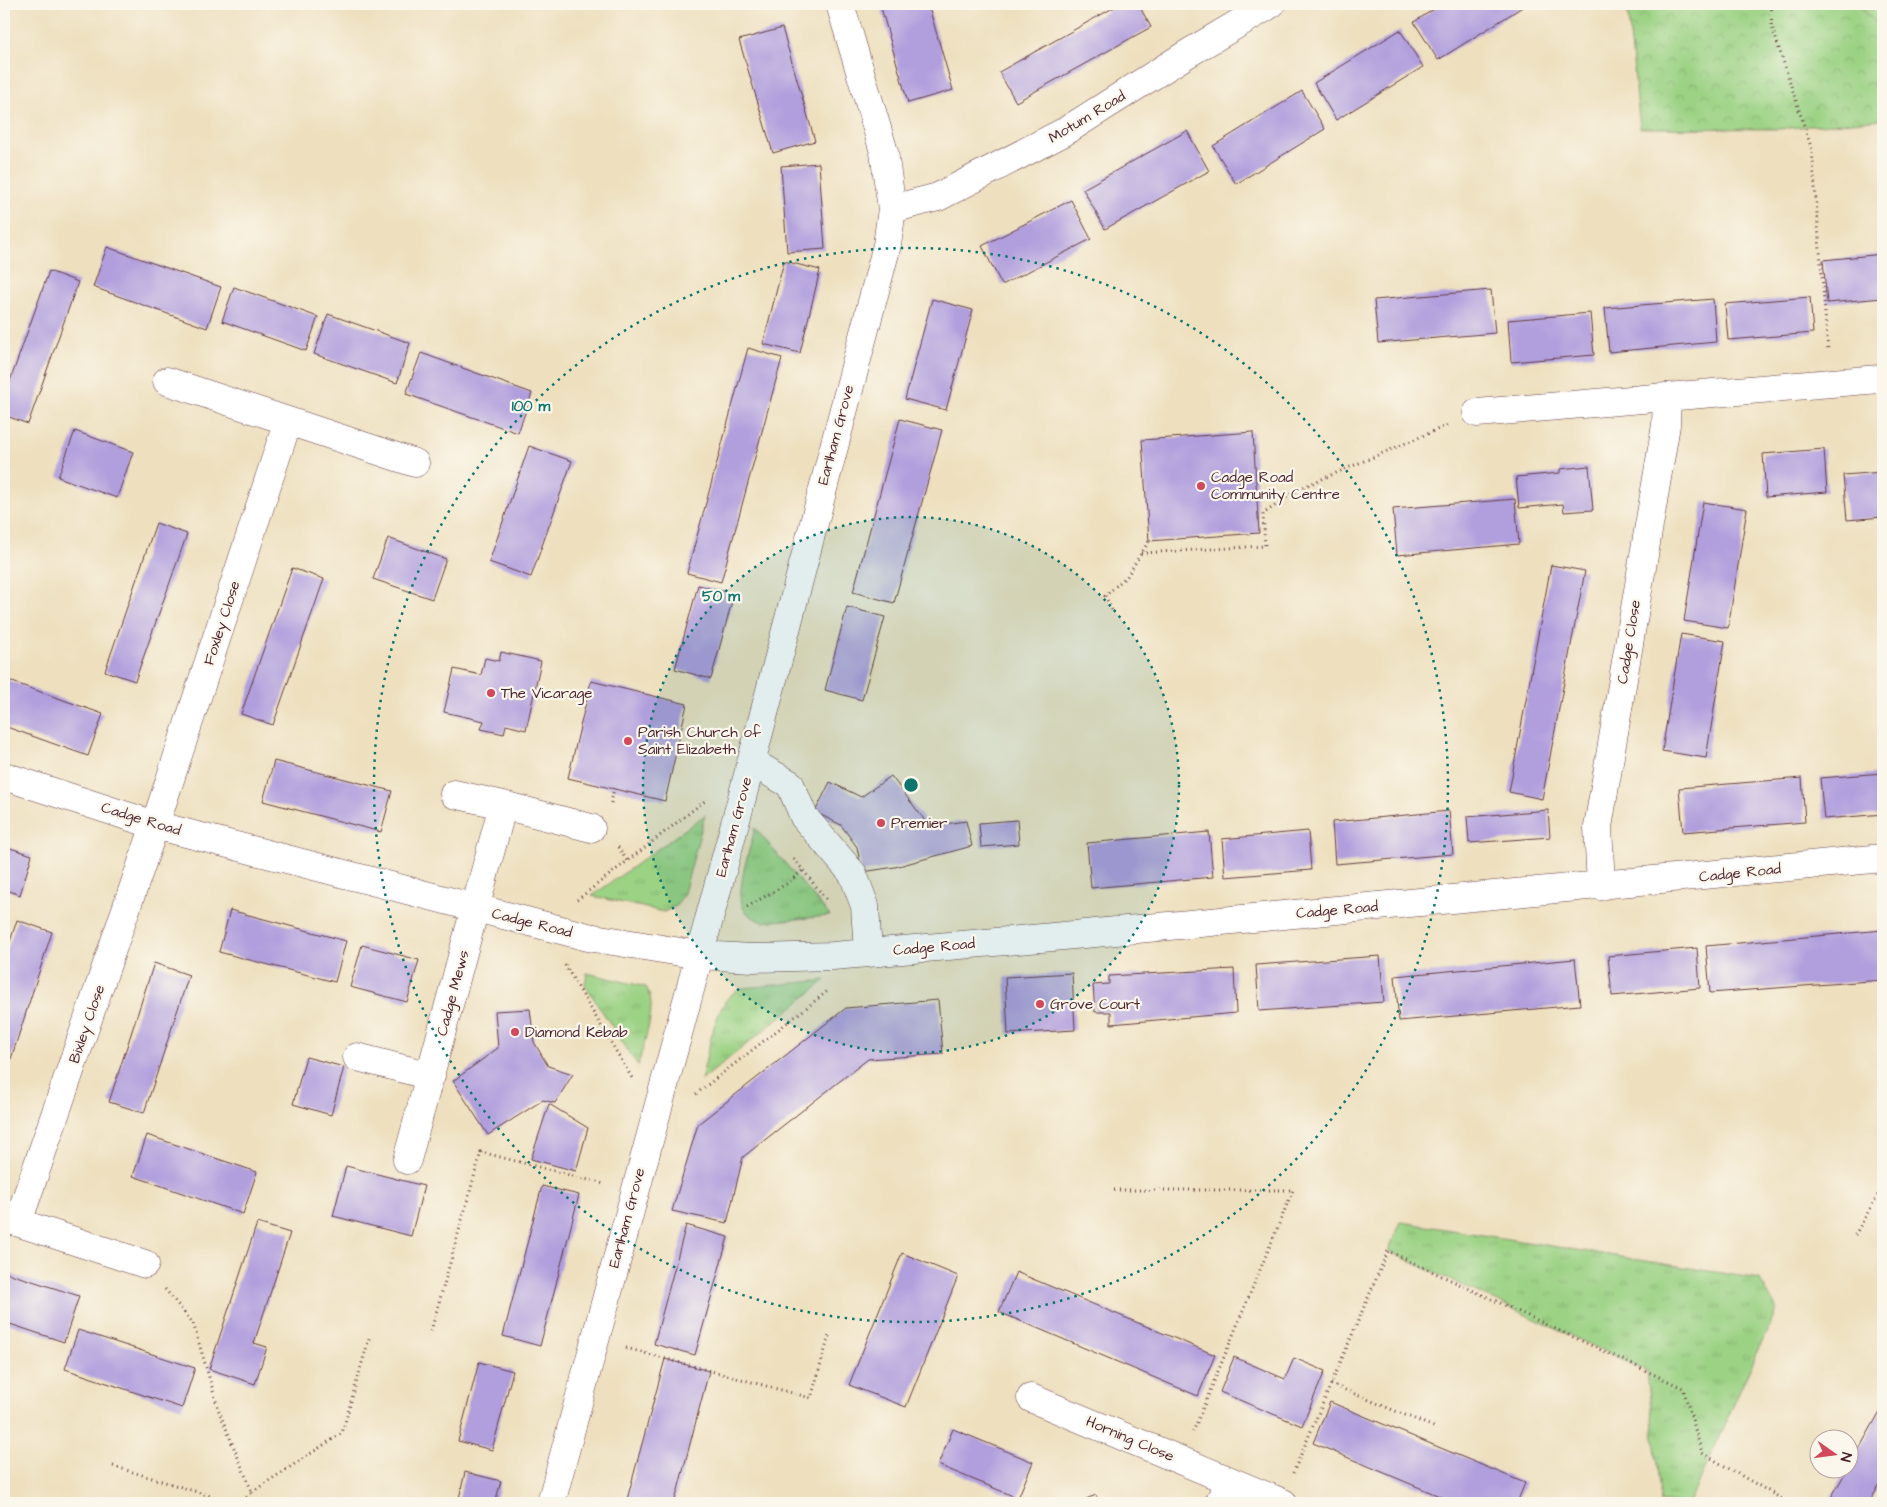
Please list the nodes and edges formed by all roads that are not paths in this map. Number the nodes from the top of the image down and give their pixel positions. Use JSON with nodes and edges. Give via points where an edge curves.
{"nodes":[{"id":1,"x":840,"y":4,"type":"edge"},
{"id":2,"x":1271,"y":4,"type":"edge"},
{"id":3,"x":892,"y":209,"type":"junction"},
{"id":4,"x":1879,"y":379,"type":"dead end"},
{"id":5,"x":167,"y":381,"type":"dead end"},
{"id":6,"x":1667,"y":397,"type":"junction"},
{"id":7,"x":1477,"y":413,"type":"road end"},
{"id":8,"x":288,"y":421,"type":"junction"},
{"id":9,"x":415,"y":463,"type":"dead end"},
{"id":10,"x":751,"y":762,"type":"junction"},
{"id":11,"x":4,"y":776,"type":"edge"},
{"id":12,"x":454,"y":794,"type":"dead end"},
{"id":13,"x":502,"y":805,"type":"junction"},
{"id":14,"x":155,"y":825,"type":"junction"},
{"id":15,"x":591,"y":828,"type":"dead end"},
{"id":16,"x":1883,"y":858,"type":"edge"},
{"id":17,"x":1601,"y":886,"type":"junction"},
{"id":18,"x":475,"y":909,"type":"junction"},
{"id":19,"x":868,"y":953,"type":"junction"},
{"id":20,"x":699,"y":955,"type":"junction"},
{"id":21,"x":357,"y":1057,"type":"dead end"},
{"id":22,"x":431,"y":1076,"type":"junction"},
{"id":23,"x":407,"y":1160,"type":"dead end"},
{"id":24,"x":11,"y":1220,"type":"edge"},
{"id":25,"x":145,"y":1264,"type":"road end"},
{"id":26,"x":1031,"y":1398,"type":"dead end"},
{"id":27,"x":1224,"y":1492,"type":"edge"},
{"id":28,"x":1286,"y":1492,"type":"edge"},
{"id":29,"x":551,"y":1503,"type":"edge"}],
"edges":[{"from":1,"to":3,"type":"street","name":"Earlham Grove","via":[[884,152]]},
{"from":2,"to":3,"type":"street","name":"Motum Road","via":[[1064,132],[938,197]]},
{"from":3,"to":10,"type":"street","name":"Earlham Grove","via":[[887,245]]},
{"from":4,"to":6,"type":"street"},
{"from":5,"to":8,"type":"street"},
{"from":6,"to":7,"type":"street"},
{"from":6,"to":17,"type":"street","name":"Cadge Close","via":[[1666,424],[1598,827]]},
{"from":8,"to":9,"type":"street"},
{"from":8,"to":14,"type":"street","name":"Foxley Close"},
{"from":10,"to":19,"type":"street","via":[[790,784],[804,817],[853,874],[866,906]]},
{"from":10,"to":20,"type":"street","name":"Earlham Grove"},
{"from":11,"to":14,"type":"street","name":"Cadge Road"},
{"from":12,"to":13,"type":"street"},
{"from":13,"to":15,"type":"street"},
{"from":13,"to":18,"type":"street","name":"Cadge Mews"},
{"from":14,"to":18,"type":"street","name":"Cadge Road"},
{"from":14,"to":24,"type":"street","name":"Bixley Close"},
{"from":16,"to":17,"type":"street","name":"Cadge Road"},
{"from":17,"to":19,"type":"street","name":"Cadge Road"},
{"from":18,"to":20,"type":"street","name":"Cadge Road","via":[[588,937]]},
{"from":18,"to":22,"type":"street","name":"Cadge Mews"},
{"from":19,"to":20,"type":"street","name":"Cadge Road","via":[[752,958]]},
{"from":20,"to":29,"type":"street","name":"Earlham Grove"},
{"from":21,"to":22,"type":"street"},
{"from":22,"to":23,"type":"street","name":"Cadge Mews"},
{"from":24,"to":25,"type":"street","name":"Bixley Close"},
{"from":26,"to":27,"type":"street","name":"Horning Close"},
{"from":27,"to":28,"type":"street","name":"Horning Close"}]}
